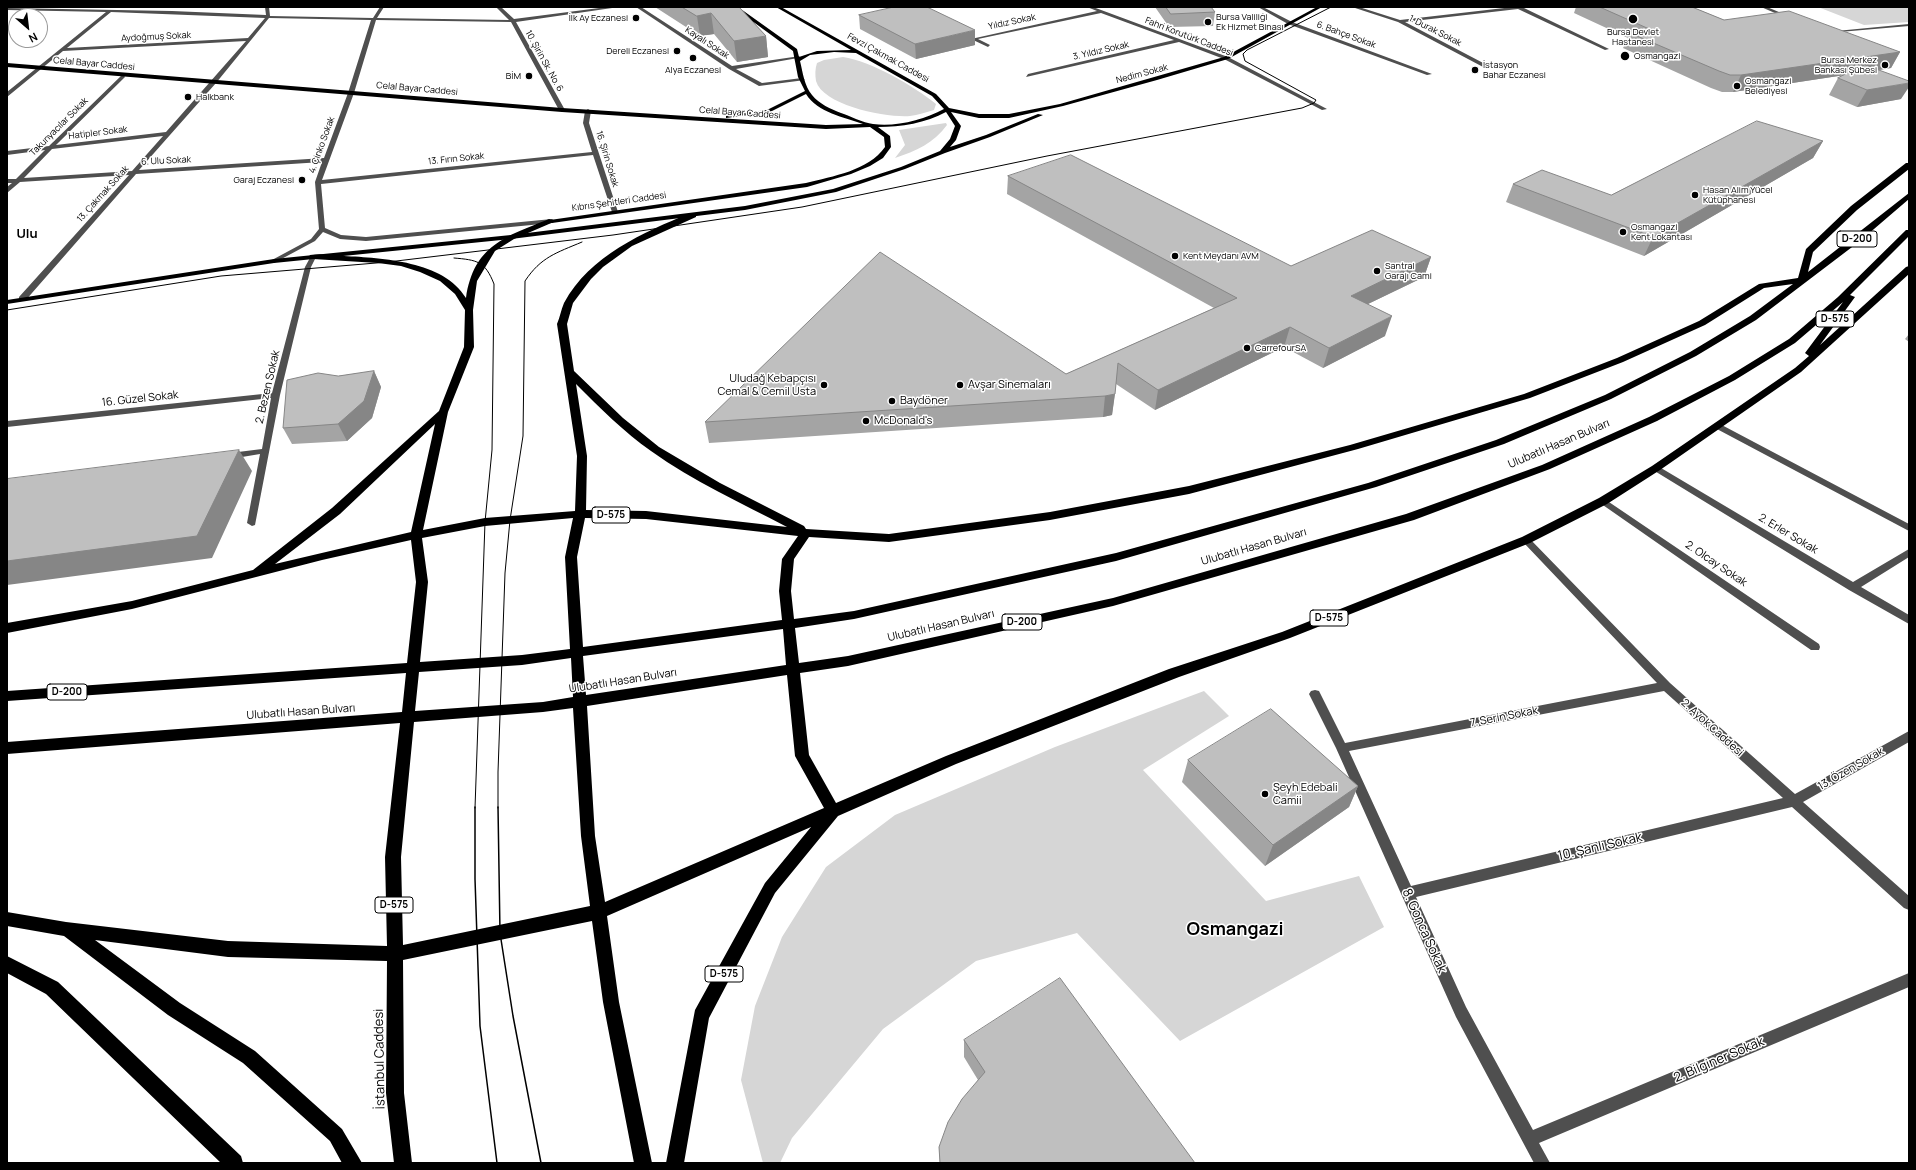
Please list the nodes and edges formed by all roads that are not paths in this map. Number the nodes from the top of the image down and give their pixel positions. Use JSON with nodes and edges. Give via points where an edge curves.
{"nodes":[{"id":1,"x":267,"y":7,"type":"edge"},
{"id":2,"x":382,"y":7,"type":"edge"},
{"id":3,"x":498,"y":7,"type":"edge"},
{"id":4,"x":617,"y":7,"type":"edge"},
{"id":5,"x":638,"y":7,"type":"edge"},
{"id":6,"x":735,"y":7,"type":"edge"},
{"id":7,"x":778,"y":7,"type":"edge"},
{"id":8,"x":1089,"y":7,"type":"edge"},
{"id":9,"x":1260,"y":7,"type":"edge"},
{"id":10,"x":1320,"y":7,"type":"edge"},
{"id":11,"x":1354,"y":7,"type":"edge"},
{"id":12,"x":1522,"y":7,"type":"edge"},
{"id":13,"x":1763,"y":7,"type":"edge"},
{"id":14,"x":48,"y":10,"type":"edge"},
{"id":15,"x":110,"y":11,"type":"junction"},
{"id":16,"x":1100,"y":12,"type":"junction"},
{"id":17,"x":268,"y":17,"type":"junction"},
{"id":18,"x":374,"y":19,"type":"junction"},
{"id":19,"x":1796,"y":20,"type":"edge"},
{"id":20,"x":513,"y":21,"type":"junction"},
{"id":21,"x":1400,"y":21,"type":"junction"},
{"id":22,"x":1290,"y":23,"type":"junction"},
{"id":23,"x":1909,"y":25,"type":"edge"},
{"id":24,"x":1820,"y":29,"type":"edge"},
{"id":25,"x":967,"y":36,"type":"dead end"},
{"id":26,"x":249,"y":39,"type":"junction"},
{"id":27,"x":973,"y":39,"type":"junction"},
{"id":28,"x":1178,"y":41,"type":"junction"},
{"id":29,"x":988,"y":46,"type":"dead end"},
{"id":30,"x":1607,"y":49,"type":"dead end"},
{"id":31,"x":64,"y":50,"type":"junction"},
{"id":32,"x":861,"y":53,"type":"junction"},
{"id":33,"x":798,"y":58,"type":"junction"},
{"id":34,"x":1226,"y":58,"type":"junction"},
{"id":35,"x":7,"y":66,"type":"edge"},
{"id":36,"x":1485,"y":66,"type":"dead end"},
{"id":37,"x":731,"y":68,"type":"junction"},
{"id":38,"x":39,"y":69,"type":"junction"},
{"id":39,"x":1429,"y":74,"type":"dead end"},
{"id":40,"x":123,"y":76,"type":"junction"},
{"id":41,"x":1028,"y":76,"type":"dead end"},
{"id":42,"x":214,"y":82,"type":"junction"},
{"id":43,"x":803,"y":83,"type":"junction"},
{"id":44,"x":808,"y":92,"type":"junction"},
{"id":45,"x":351,"y":93,"type":"junction"},
{"id":46,"x":7,"y":95,"type":"edge"},
{"id":47,"x":1061,"y":105,"type":"junction"},
{"id":48,"x":947,"y":109,"type":"junction"},
{"id":49,"x":1324,"y":109,"type":"dead end"},
{"id":50,"x":562,"y":110,"type":"junction"},
{"id":51,"x":588,"y":111,"type":"junction"},
{"id":52,"x":686,"y":118,"type":"junction"},
{"id":53,"x":877,"y":128,"type":"junction"},
{"id":54,"x":168,"y":134,"type":"junction"},
{"id":55,"x":51,"y":148,"type":"junction"},
{"id":56,"x":942,"y":152,"type":"junction"},
{"id":57,"x":7,"y":153,"type":"edge"},
{"id":58,"x":595,"y":153,"type":"junction"},
{"id":59,"x":325,"y":160,"type":"junction"},
{"id":60,"x":1909,"y":165,"type":"edge"},
{"id":61,"x":135,"y":172,"type":"junction"},
{"id":62,"x":18,"y":180,"type":"junction"},
{"id":63,"x":7,"y":181,"type":"edge"},
{"id":64,"x":318,"y":182,"type":"junction"},
{"id":65,"x":7,"y":191,"type":"edge"},
{"id":66,"x":1909,"y":195,"type":"edge"},
{"id":67,"x":615,"y":212,"type":"junction"},
{"id":68,"x":693,"y":216,"type":"junction"},
{"id":69,"x":552,"y":220,"type":"junction"},
{"id":70,"x":322,"y":229,"type":"junction"},
{"id":71,"x":1909,"y":232,"type":"edge"},
{"id":72,"x":511,"y":237,"type":"junction"},
{"id":73,"x":312,"y":257,"type":"junction"},
{"id":74,"x":274,"y":261,"type":"junction"},
{"id":75,"x":1872,"y":268,"type":"junction"},
{"id":76,"x":1909,"y":269,"type":"edge"},
{"id":77,"x":1802,"y":280,"type":"junction"},
{"id":78,"x":22,"y":299,"type":"junction"},
{"id":79,"x":7,"y":302,"type":"edge"},
{"id":80,"x":469,"y":310,"type":"junction"},
{"id":81,"x":1798,"y":370,"type":"junction"},
{"id":82,"x":570,"y":372,"type":"junction"},
{"id":83,"x":276,"y":395,"type":"junction"},
{"id":84,"x":443,"y":412,"type":"junction"},
{"id":85,"x":7,"y":424,"type":"edge"},
{"id":86,"x":1718,"y":426,"type":"junction"},
{"id":87,"x":265,"y":451,"type":"junction"},
{"id":88,"x":218,"y":458,"type":"edge"},
{"id":89,"x":1656,"y":468,"type":"junction"},
{"id":90,"x":1603,"y":501,"type":"junction"},
{"id":91,"x":580,"y":514,"type":"junction"},
{"id":92,"x":252,"y":523,"type":"dead end"},
{"id":93,"x":1909,"y":528,"type":"edge"},
{"id":94,"x":806,"y":533,"type":"junction"},
{"id":95,"x":416,"y":534,"type":"junction"},
{"id":96,"x":1526,"y":540,"type":"junction"},
{"id":97,"x":1909,"y":552,"type":"edge"},
{"id":98,"x":252,"y":575,"type":"junction"},
{"id":99,"x":1853,"y":587,"type":"junction"},
{"id":100,"x":1909,"y":620,"type":"edge"},
{"id":101,"x":7,"y":628,"type":"edge"},
{"id":102,"x":1815,"y":647,"type":"dead end"},
{"id":103,"x":1666,"y":686,"type":"junction"},
{"id":104,"x":1315,"y":694,"type":"dead end"},
{"id":105,"x":7,"y":696,"type":"edge"},
{"id":106,"x":1909,"y":736,"type":"edge"},
{"id":107,"x":7,"y":748,"type":"edge"},
{"id":108,"x":1342,"y":748,"type":"junction"},
{"id":109,"x":1794,"y":802,"type":"junction"},
{"id":110,"x":833,"y":811,"type":"junction"},
{"id":111,"x":1407,"y":893,"type":"junction"},
{"id":112,"x":1909,"y":904,"type":"edge"},
{"id":113,"x":598,"y":912,"type":"junction"},
{"id":114,"x":7,"y":919,"type":"edge"},
{"id":115,"x":66,"y":929,"type":"junction"},
{"id":116,"x":395,"y":954,"type":"junction"},
{"id":117,"x":7,"y":964,"type":"edge"},
{"id":118,"x":1909,"y":980,"type":"edge"},
{"id":119,"x":1530,"y":1139,"type":"junction"},
{"id":120,"x":234,"y":1163,"type":"edge"},
{"id":121,"x":353,"y":1163,"type":"edge"},
{"id":122,"x":403,"y":1163,"type":"edge"},
{"id":123,"x":643,"y":1163,"type":"edge"},
{"id":124,"x":675,"y":1163,"type":"edge"},
{"id":125,"x":1542,"y":1163,"type":"edge"}],
"edges":[{"from":1,"to":17,"type":"street"},
{"from":2,"to":18,"type":"street","name":"4. Çinko Sokak"},
{"from":3,"to":20,"type":"street","name":"10. Şirin Sk. No. 6"},
{"from":4,"to":20,"type":"street"},
{"from":5,"to":37,"type":"street","name":"Kayalı Sokak"},
{"from":6,"to":33,"type":"main road","via":[[795,50]]},
{"from":7,"to":32,"type":"main road","name":"Fevzi Çakmak Caddesi"},
{"from":8,"to":16,"type":"street","name":"Fahri Korutürk Caddesi"},
{"from":9,"to":22,"type":"street","name":"6. Bahçe Sokak"},
{"from":10,"to":22,"type":"main road","name":"Nedim Sokak"},
{"from":11,"to":21,"type":"street","name":"1. Durak Sokak"},
{"from":12,"to":21,"type":"street"},
{"from":12,"to":30,"type":"street"},
{"from":13,"to":19,"type":"street"},
{"from":14,"to":15,"type":"street"},
{"from":15,"to":17,"type":"street"},
{"from":15,"to":31,"type":"street"},
{"from":16,"to":27,"type":"street","name":"Yıldız Sokak"},
{"from":16,"to":28,"type":"street","name":"Fahri Korutürk Caddesi"},
{"from":17,"to":18,"type":"street"},
{"from":17,"to":26,"type":"street","name":"13. Çakmak Sokak"},
{"from":18,"to":20,"type":"street"},
{"from":18,"to":45,"type":"street","name":"4. Çinko Sokak"},
{"from":20,"to":50,"type":"street","name":"10. Şirin Sk. No. 6"},
{"from":21,"to":36,"type":"street","name":"1. Durak Sokak"},
{"from":22,"to":34,"type":"main road","name":"Nedim Sokak"},
{"from":22,"to":39,"type":"street","name":"6. Bahçe Sokak"},
{"from":23,"to":24,"type":"street","via":[[1826,32]]},
{"from":25,"to":27,"type":"street"},
{"from":26,"to":31,"type":"street","name":"Aydoğmuş Sokak"},
{"from":26,"to":42,"type":"street","name":"13. Çakmak Sokak"},
{"from":27,"to":29,"type":"street"},
{"from":28,"to":34,"type":"street","name":"Fahri Korutürk Caddesi"},
{"from":28,"to":41,"type":"street","name":"3. Yıldız Sokak"},
{"from":31,"to":38,"type":"street"},
{"from":32,"to":33,"type":"main road","via":[[837,51]]},
{"from":32,"to":48,"type":"main road","name":"Fevzi Çakmak Caddesi","via":[[921,86]]},
{"from":33,"to":37,"type":"street","name":"Kayalı Sokak"},
{"from":33,"to":43,"type":"main road"},
{"from":34,"to":47,"type":"main road","name":"Nedim Sokak"},
{"from":34,"to":49,"type":"street","name":"Fahri Korutürk Caddesi"},
{"from":35,"to":38,"type":"main road","name":"Celal Bayar Caddesi"},
{"from":37,"to":43,"type":"street","via":[[761,86]]},
{"from":38,"to":40,"type":"main road","name":"Celal Bayar Caddesi"},
{"from":38,"to":46,"type":"street"},
{"from":40,"to":42,"type":"main road","name":"Celal Bayar Caddesi"},
{"from":40,"to":55,"type":"street","name":"Takunyacılar Sokak"},
{"from":42,"to":45,"type":"main road","name":"Celal Bayar Caddesi"},
{"from":42,"to":54,"type":"street","name":"13. Çakmak Sokak"},
{"from":43,"to":44,"type":"main road"},
{"from":44,"to":52,"type":"main road","via":[[768,111],[729,117]]},
{"from":44,"to":53,"type":"main road","via":[[822,106]]},
{"from":45,"to":50,"type":"main road","name":"Celal Bayar Caddesi"},
{"from":45,"to":59,"type":"street","name":"4. Çinko Sokak"},
{"from":47,"to":48,"type":"main road","via":[[1009,116],[979,116]]},
{"from":47,"to":56,"type":"main road","via":[[988,136]]},
{"from":48,"to":53,"type":"main road","name":"Celal Bayar Caddesi","via":[[931,118]]},
{"from":48,"to":56,"type":"main road","name":"Fevzi Çakmak Caddesi","via":[[958,126],[953,140]]},
{"from":50,"to":51,"type":"main road","name":"Celal Bayar Caddesi"},
{"from":51,"to":52,"type":"main road","name":"Celal Bayar Caddesi"},
{"from":51,"to":58,"type":"street","name":"16. Şirin Sokak","via":[[586,123]]},
{"from":52,"to":53,"type":"main road","name":"Celal Bayar Caddesi"},
{"from":53,"to":67,"type":"main road","name":"Kıbrıs Şehitleri Caddesi","via":[[887,136],[888,147],[881,157],[849,173],[807,186]]},
{"from":54,"to":55,"type":"street","name":"Hatipler Sokak"},
{"from":54,"to":61,"type":"street","name":"13. Çakmak Sokak"},
{"from":55,"to":57,"type":"street","name":"Hatipler Sokak"},
{"from":55,"to":62,"type":"street","name":"Takunyacılar Sokak"},
{"from":56,"to":68,"type":"main road","via":[[834,191]]},
{"from":58,"to":64,"type":"street","name":"13. Fırın Sokak"},
{"from":58,"to":67,"type":"street","name":"16. Şirin Sokak"},
{"from":59,"to":61,"type":"street","name":"6. Ulu Sokak"},
{"from":59,"to":64,"type":"street","name":"4. Çinko Sokak"},
{"from":60,"to":77,"type":"highway","via":[[1854,208],[1809,251]]},
{"from":61,"to":62,"type":"street","name":"6. Ulu Sokak"},
{"from":61,"to":78,"type":"street","name":"13. Çakmak Sokak"},
{"from":62,"to":63,"type":"street","name":"6. Ulu Sokak"},
{"from":62,"to":65,"type":"street","name":"Takunyacılar Sokak"},
{"from":64,"to":70,"type":"street","name":"4. Çinko Sokak"},
{"from":66,"to":77,"type":"highway","number":"D-200","via":[[1857,239]]},
{"from":67,"to":69,"type":"main road","name":"Kıbrıs Şehitleri Caddesi"},
{"from":68,"to":72,"type":"main road"},
{"from":68,"to":82,"type":"highway","via":[[637,240],[601,264],[585,279],[567,306],[562,324]]},
{"from":69,"to":70,"type":"street","name":"Kıbrıs Şehitleri Caddesi","via":[[366,239],[340,237]]},
{"from":69,"to":72,"type":"highway"},
{"from":70,"to":74,"type":"street","via":[[313,240]]},
{"from":71,"to":75,"type":"highway","name":"Ulubatlı Hasan Bulvarı","number":"D-200"},
{"from":72,"to":73,"type":"main road"},
{"from":72,"to":80,"type":"highway","via":[[492,249],[482,263],[473,281]]},
{"from":73,"to":74,"type":"main road"},
{"from":73,"to":80,"type":"highway","via":[[414,266],[437,275],[460,292]]},
{"from":73,"to":83,"type":"street","name":"2. Bezen Sokak"},
{"from":74,"to":78,"type":"main road"},
{"from":75,"to":81,"type":"highway","number":"D-575"},
{"from":75,"to":107,"type":"highway","name":"Ulubatlı Hasan Bulvarı","number":"D-200","via":[[1841,299],[1792,341],[1732,378],[1653,419],[1546,467],[1410,517],[1113,602],[848,661],[543,707]]},
{"from":76,"to":81,"type":"highway"},
{"from":77,"to":94,"type":"highway","number":"D-575","via":[[1762,286],[1702,323],[1620,360],[1527,396],[1354,447],[1197,488],[1050,516],[889,538]]},
{"from":77,"to":105,"type":"highway","number":"D-200","via":[[1753,318],[1693,354],[1608,397],[1500,442],[1372,485],[1116,557],[854,615],[522,660]]},
{"from":78,"to":79,"type":"main road"},
{"from":80,"to":84,"type":"highway","via":[[469,348]]},
{"from":81,"to":86,"type":"highway","number":"D-575"},
{"from":82,"to":91,"type":"highway","via":[[582,456]]},
{"from":82,"to":94,"type":"highway","via":[[614,416],[657,450],[700,477]]},
{"from":83,"to":85,"type":"street","name":"16. Güzel Sokak"},
{"from":83,"to":87,"type":"street","name":"2. Bezen Sokak"},
{"from":84,"to":95,"type":"highway"},
{"from":84,"to":98,"type":"highway","via":[[401,448],[336,511]]},
{"from":86,"to":89,"type":"highway","number":"D-575"},
{"from":86,"to":93,"type":"street"},
{"from":87,"to":88,"type":"street"},
{"from":87,"to":92,"type":"street","name":"2. Bezen Sokak"},
{"from":89,"to":90,"type":"highway","number":"D-575"},
{"from":89,"to":99,"type":"street","name":"2. Erler Sokak"},
{"from":90,"to":96,"type":"highway","number":"D-575"},
{"from":90,"to":102,"type":"street","name":"2. Olcay Sokak"},
{"from":91,"to":94,"type":"highway","number":"D-575","via":[[646,515]]},
{"from":91,"to":95,"type":"highway","number":"D-575","via":[[485,522]]},
{"from":91,"to":113,"type":"highway","via":[[571,557],[588,836]]},
{"from":94,"to":110,"type":"highway","via":[[788,559],[784,591],[802,756]]},
{"from":95,"to":98,"type":"highway"},
{"from":95,"to":116,"type":"highway","number":"D-575","via":[[422,582],[392,857]]},
{"from":96,"to":103,"type":"street","name":"2. Ayok Caddesi"},
{"from":96,"to":110,"type":"highway","number":"D-575","via":[[1286,635],[1174,674],[951,760]]},
{"from":97,"to":99,"type":"street"},
{"from":98,"to":101,"type":"highway","via":[[132,605]]},
{"from":99,"to":100,"type":"street","name":"2. Erler Sokak"},
{"from":103,"to":108,"type":"street","name":"7. Serin Sokak"},
{"from":103,"to":109,"type":"street","name":"2. Ayok Caddesi"},
{"from":104,"to":108,"type":"street","name":"8. Gonca Sokak"},
{"from":106,"to":109,"type":"street","name":"13. Özen Sokak"},
{"from":108,"to":111,"type":"street","name":"8. Gonca Sokak"},
{"from":109,"to":111,"type":"street","name":"10. Şanlı Sokak"},
{"from":109,"to":112,"type":"street","name":"2. Ayok Caddesi"},
{"from":110,"to":113,"type":"highway"},
{"from":110,"to":124,"type":"highway","number":"D-575","via":[[770,888],[701,1016]]},
{"from":111,"to":119,"type":"street","name":"8. Gonca Sokak","via":[[1461,1012]]},
{"from":113,"to":116,"type":"highway"},
{"from":113,"to":123,"type":"highway","via":[[611,1002]]},
{"from":114,"to":115,"type":"highway"},
{"from":115,"to":116,"type":"highway","via":[[228,949]]},
{"from":115,"to":121,"type":"highway","via":[[174,1009],[249,1057],[336,1136]]},
{"from":116,"to":122,"type":"highway","name":"İstanbul Caddesi","via":[[395,1093]]},
{"from":117,"to":120,"type":"highway","via":[[52,988]]},
{"from":118,"to":119,"type":"street","name":"2. Bilginer Sokak"},
{"from":119,"to":125,"type":"street","name":"8. Gonca Sokak"}]}
